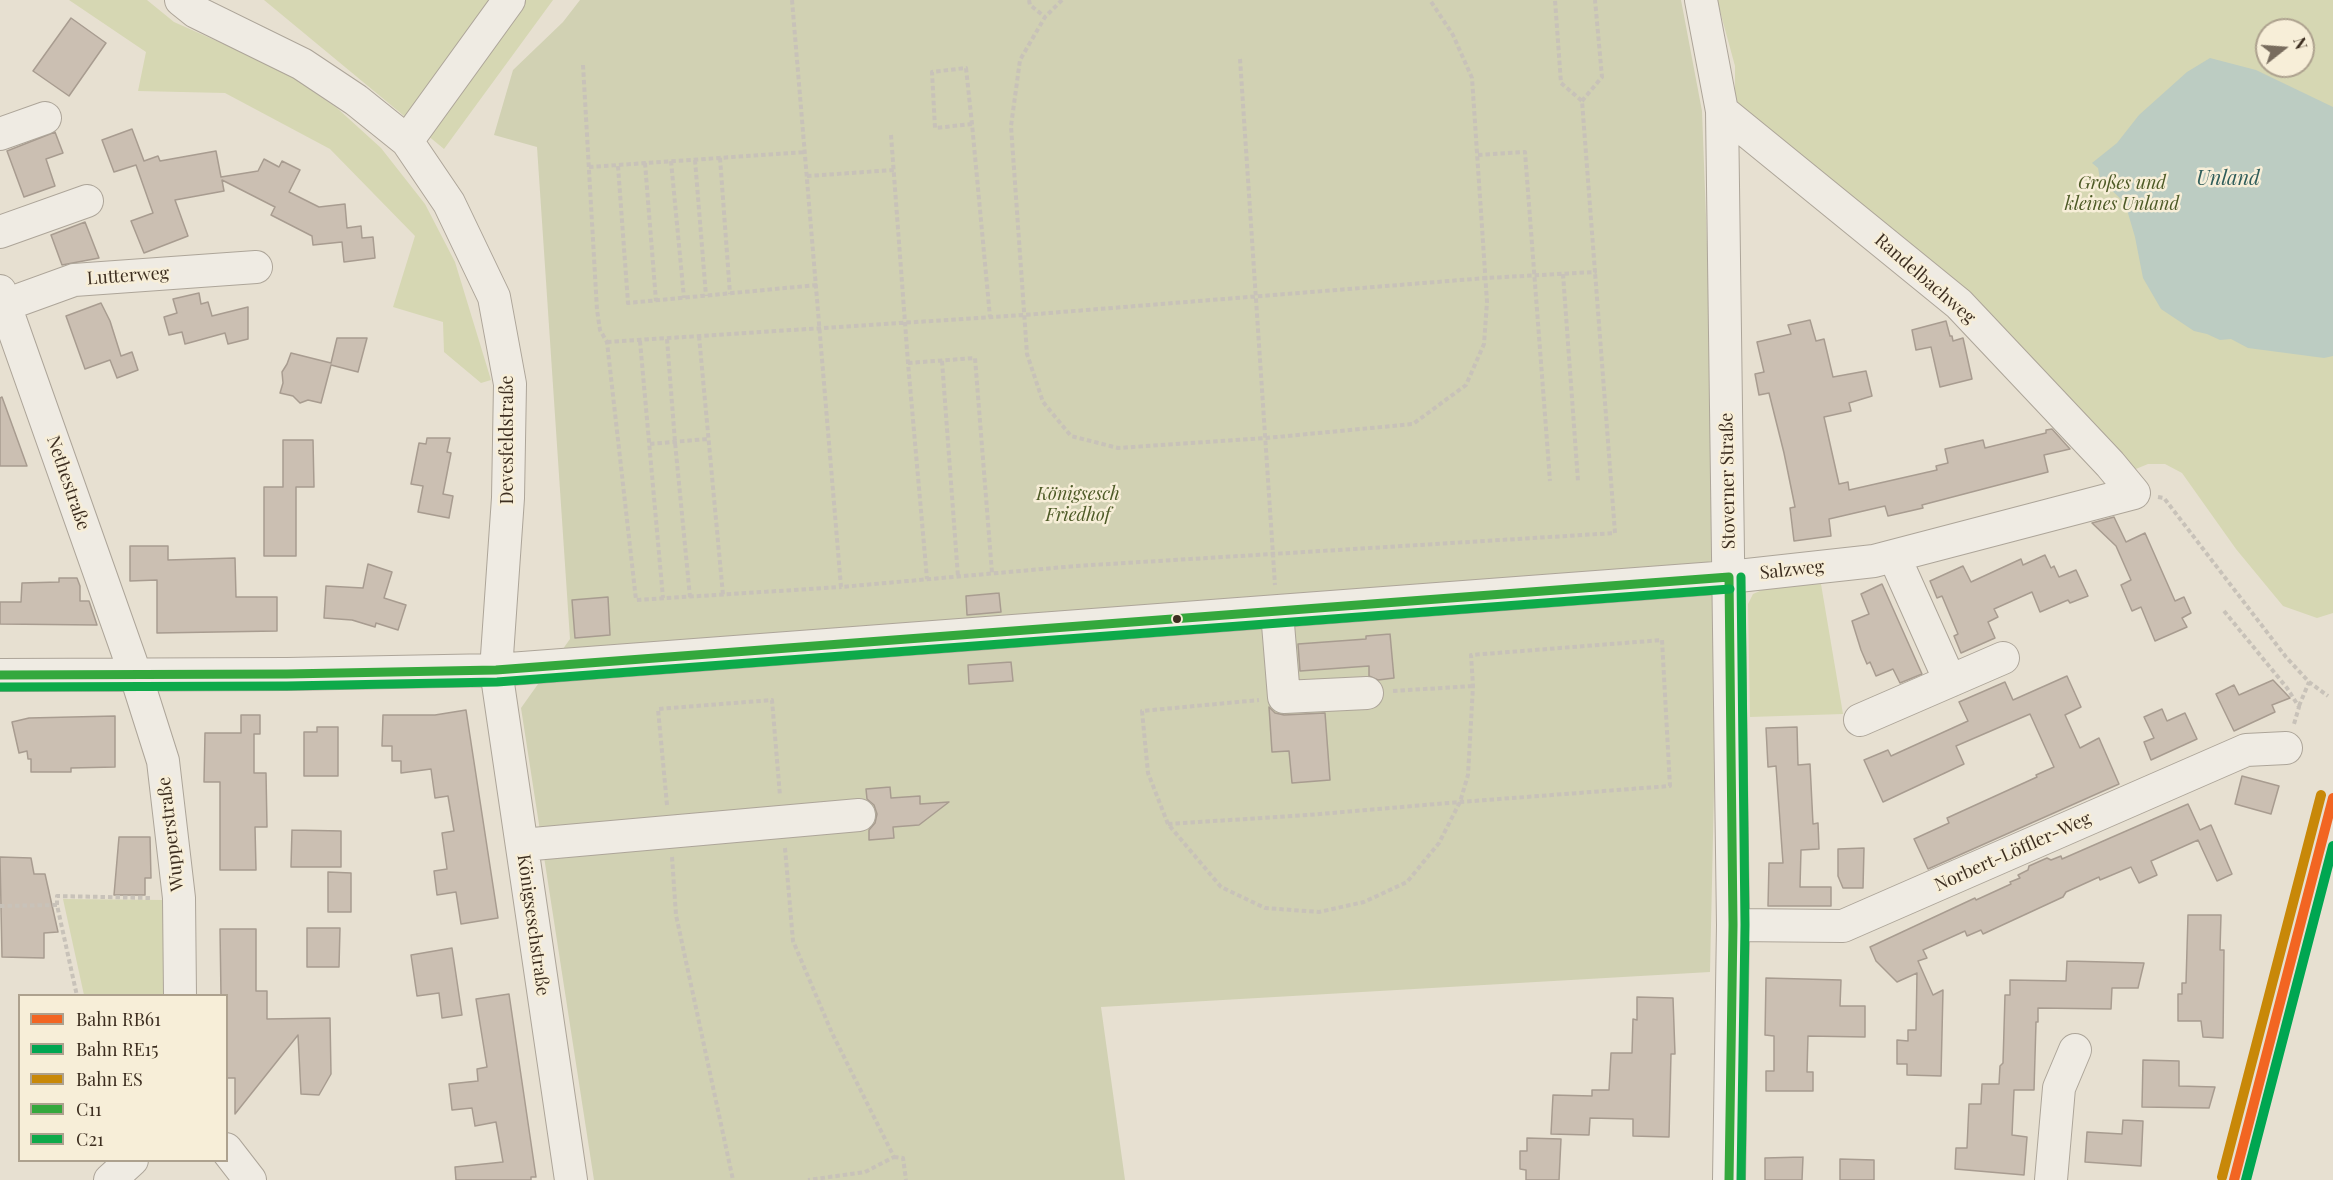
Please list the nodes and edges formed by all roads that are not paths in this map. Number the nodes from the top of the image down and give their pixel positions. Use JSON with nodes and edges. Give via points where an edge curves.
{"nodes":[{"id":1,"x":181,"y":0,"type":"edge"},
{"id":2,"x":509,"y":0,"type":"edge"},
{"id":3,"x":1701,"y":0,"type":"edge"},
{"id":4,"x":1722,"y":111,"type":"junction"},
{"id":5,"x":45,"y":118,"type":"dead end"},
{"id":6,"x":0,"y":134,"type":"edge"},
{"id":7,"x":407,"y":141,"type":"junction"},
{"id":8,"x":87,"y":201,"type":"dead end"},
{"id":9,"x":0,"y":232,"type":"edge"},
{"id":10,"x":256,"y":267,"type":"dead end"},
{"id":11,"x":2,"y":298,"type":"edge"},
{"id":12,"x":9,"y":344,"type":"edge"},
{"id":13,"x":2134,"y":493,"type":"joint"},
{"id":14,"x":1894,"y":556,"type":"junction"},
{"id":15,"x":1729,"y":577,"type":"junction"},
{"id":16,"x":1277,"y":612,"type":"junction"},
{"id":17,"x":2003,"y":658,"type":"dead end"},
{"id":18,"x":496,"y":670,"type":"junction"},
{"id":19,"x":0,"y":675,"type":"edge"},
{"id":20,"x":136,"y":676,"type":"junction"},
{"id":21,"x":1950,"y":681,"type":"junction"},
{"id":22,"x":1367,"y":693,"type":"road end"},
{"id":23,"x":1860,"y":720,"type":"dead end"},
{"id":24,"x":2286,"y":748,"type":"road end"},
{"id":25,"x":859,"y":815,"type":"dead end"},
{"id":26,"x":522,"y":845,"type":"junction"},
{"id":27,"x":1734,"y":925,"type":"junction"},
{"id":28,"x":180,"y":994,"type":"edge"},
{"id":29,"x":2075,"y":1050,"type":"dead end"},
{"id":30,"x":228,"y":1152,"type":"edge"},
{"id":31,"x":131,"y":1162,"type":"edge"},
{"id":32,"x":110,"y":1180,"type":"edge"},
{"id":33,"x":250,"y":1180,"type":"edge"},
{"id":34,"x":571,"y":1180,"type":"edge"},
{"id":35,"x":1729,"y":1180,"type":"edge"},
{"id":36,"x":2051,"y":1180,"type":"edge"}],
"edges":[{"from":1,"to":7,"type":"street","name":"Devesfeldstraße","via":[[196,12],[302,64]]},
{"from":2,"to":7,"type":"street"},
{"from":3,"to":4,"type":"street","name":"Stoverner Straße"},
{"from":4,"to":13,"type":"street","name":"Randelbachweg","via":[[1959,304]]},
{"from":4,"to":15,"type":"street","name":"Stoverner Straße"},
{"from":5,"to":6,"type":"street"},
{"from":7,"to":18,"type":"street","name":"Devesfeldstraße","via":[[449,203],[494,297],[510,384],[508,498]]},
{"from":8,"to":9,"type":"street"},
{"from":10,"to":11,"type":"street","name":"Lutterweg","via":[[74,280]]},
{"from":11,"to":12,"type":"street","name":"Nethestraße"},
{"from":12,"to":20,"type":"street","name":"Nethestraße"},
{"from":13,"to":14,"type":"street","name":"Salzweg"},
{"from":14,"to":15,"type":"street","name":"Salzweg"},
{"from":14,"to":21,"type":"street"},
{"from":15,"to":16,"type":"street","name":"Salzweg"},
{"from":15,"to":27,"type":"street","name":"Stoverner Straße"},
{"from":16,"to":18,"type":"street","name":"Salzweg"},
{"from":16,"to":22,"type":"street","via":[[1284,697]]},
{"from":17,"to":21,"type":"street"},
{"from":18,"to":20,"type":"street","name":"Salzweg"},
{"from":18,"to":26,"type":"street","name":"Königseschstraße"},
{"from":19,"to":20,"type":"street","name":"Salzweg"},
{"from":20,"to":28,"type":"street","name":"Wupperstraße","via":[[162,761],[179,898]]},
{"from":21,"to":23,"type":"street"},
{"from":24,"to":27,"type":"street","name":"Norbert-Löffler-Weg","via":[[2246,750],[1844,926]]},
{"from":25,"to":26,"type":"street"},
{"from":26,"to":34,"type":"street","name":"Königseschstraße"},
{"from":27,"to":35,"type":"street","name":"Stoverner Straße"},
{"from":29,"to":36,"type":"street","via":[[2059,1088]]},
{"from":30,"to":33,"type":"street"},
{"from":31,"to":32,"type":"street"}]}
